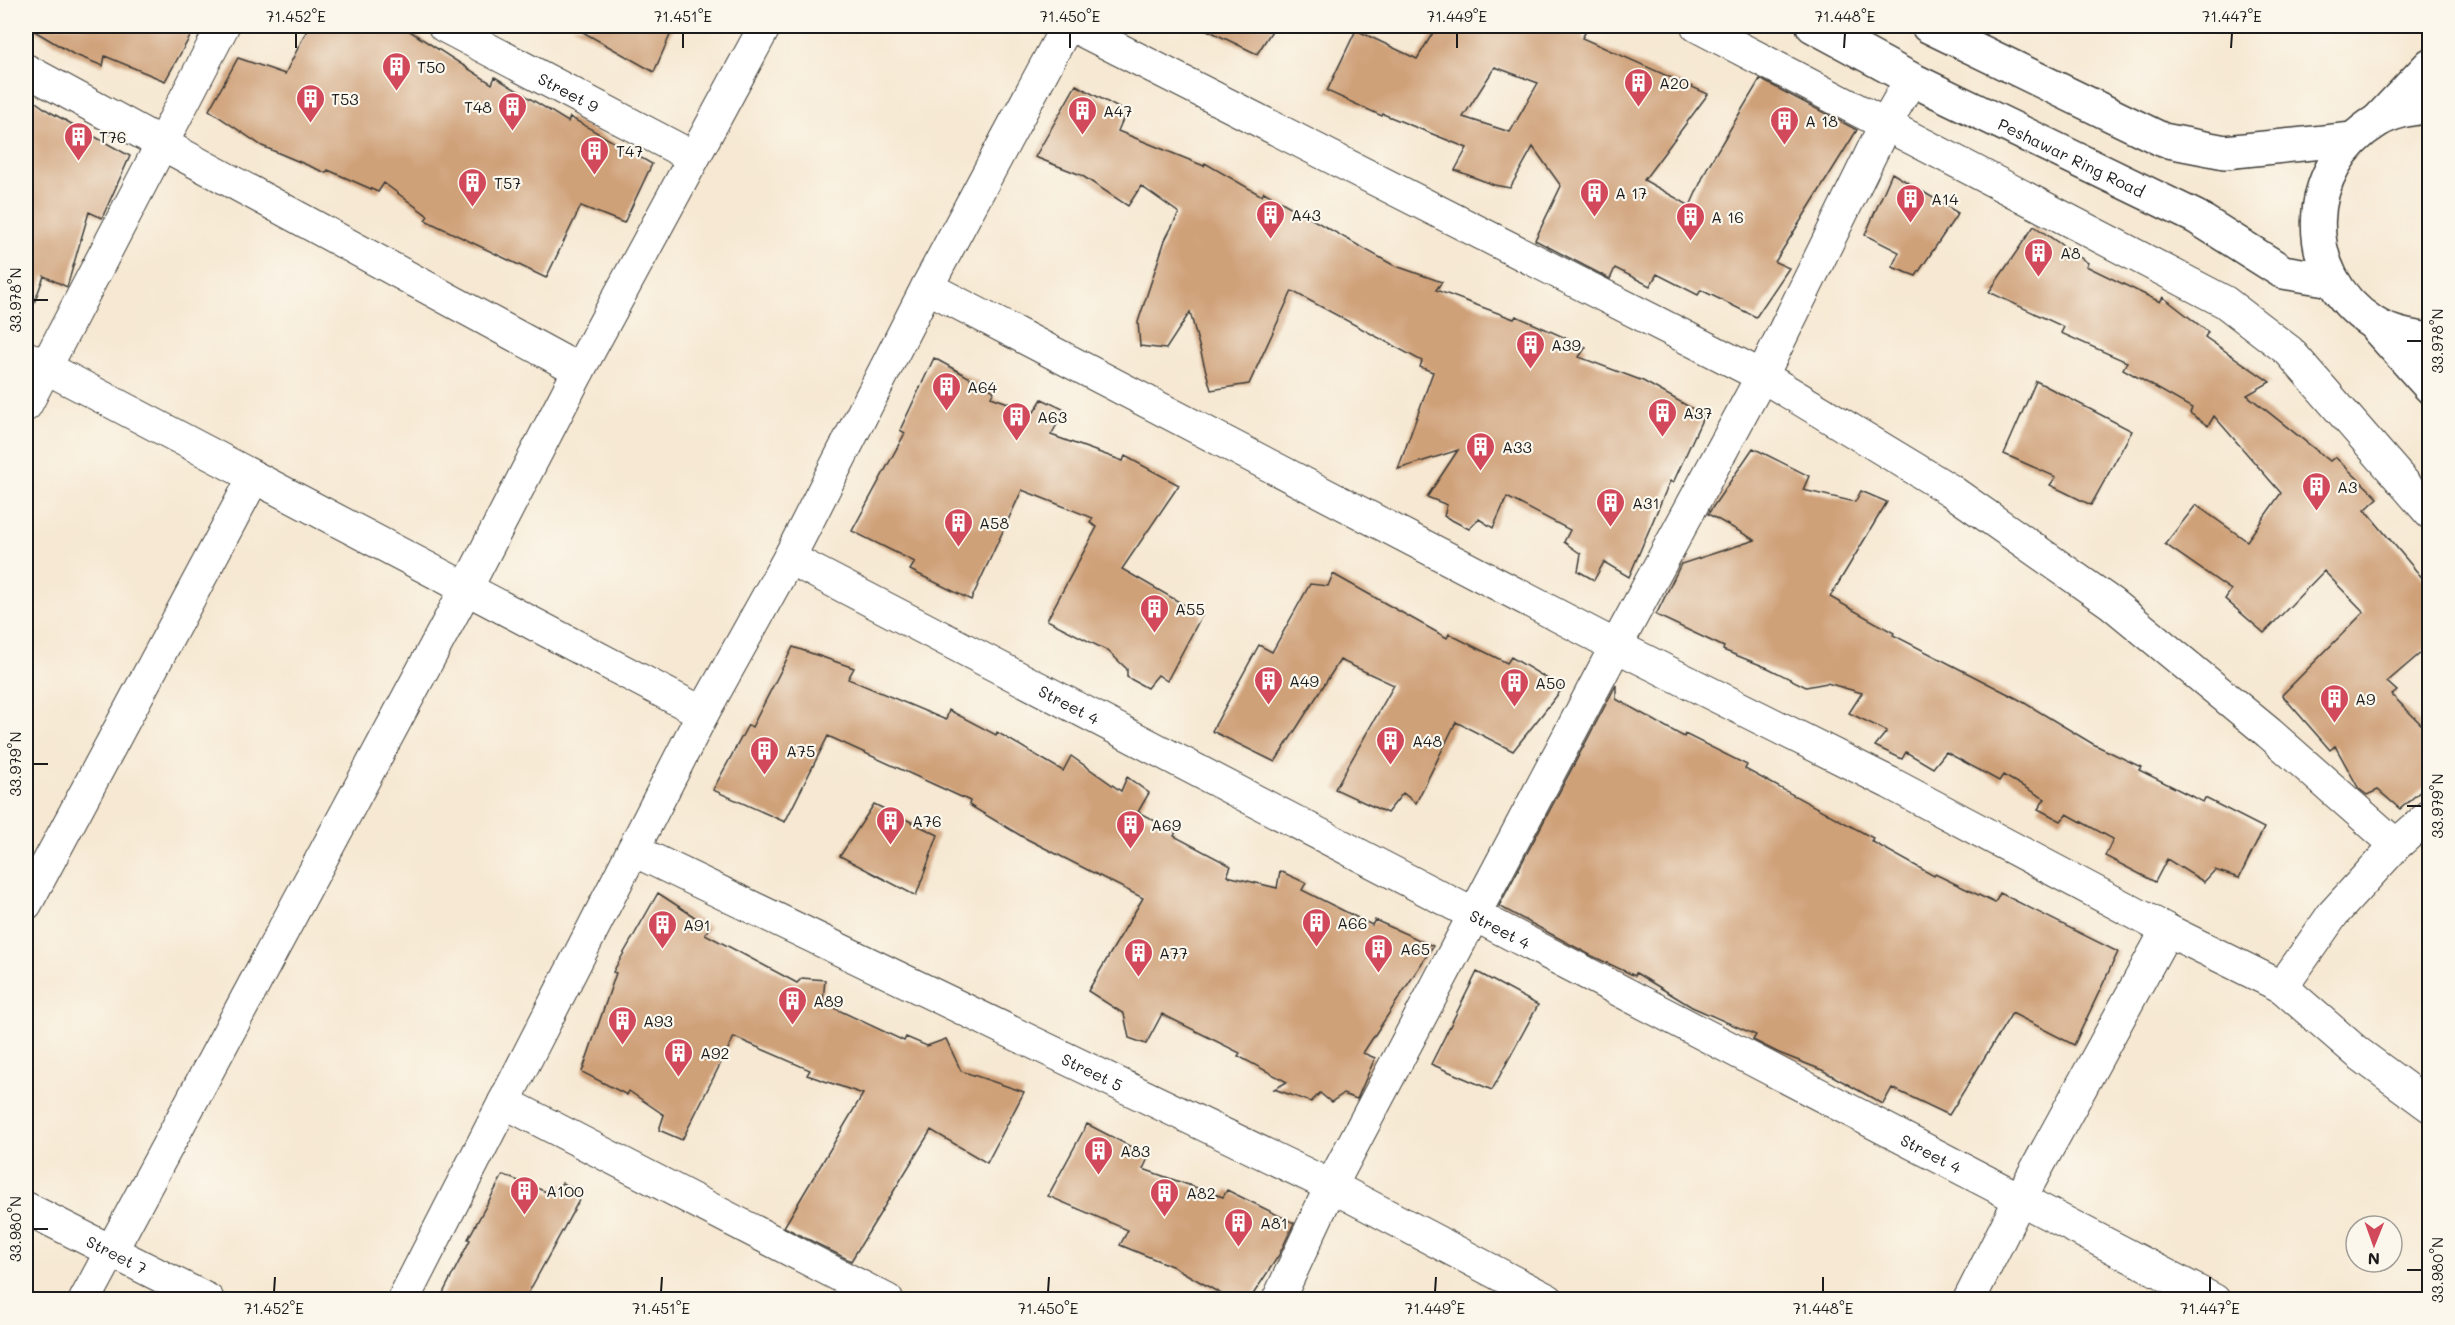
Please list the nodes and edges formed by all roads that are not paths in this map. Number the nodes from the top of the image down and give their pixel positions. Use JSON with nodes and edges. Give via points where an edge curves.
{"nodes":[{"id":1,"x":223,"y":26,"type":"edge"},
{"id":2,"x":444,"y":26,"type":"edge"},
{"id":3,"x":765,"y":26,"type":"edge"},
{"id":4,"x":1067,"y":26,"type":"edge"},
{"id":5,"x":1073,"y":26,"type":"edge"},
{"id":6,"x":1697,"y":26,"type":"edge"},
{"id":7,"x":1813,"y":26,"type":"edge"},
{"id":8,"x":1936,"y":27,"type":"edge"},
{"id":9,"x":2430,"y":65,"type":"edge"},
{"id":10,"x":26,"y":70,"type":"edge"},
{"id":11,"x":1911,"y":79,"type":"junction"},
{"id":12,"x":2430,"y":106,"type":"edge"},
{"id":13,"x":1886,"y":123,"type":"junction"},
{"id":14,"x":2366,"y":130,"type":"junction"},
{"id":15,"x":162,"y":143,"type":"junction"},
{"id":16,"x":693,"y":157,"type":"junction"},
{"id":17,"x":2332,"y":280,"type":"junction"},
{"id":18,"x":927,"y":287,"type":"junction"},
{"id":19,"x":2374,"y":324,"type":"junction"},
{"id":20,"x":2430,"y":340,"type":"edge"},
{"id":21,"x":35,"y":362,"type":"edge"},
{"id":22,"x":579,"y":369,"type":"junction"},
{"id":23,"x":1762,"y":376,"type":"junction"},
{"id":24,"x":2430,"y":387,"type":"edge"},
{"id":25,"x":26,"y":405,"type":"edge"},
{"id":26,"x":254,"y":477,"type":"junction"},
{"id":27,"x":2430,"y":513,"type":"edge"},
{"id":28,"x":789,"y":558,"type":"junction"},
{"id":29,"x":466,"y":589,"type":"junction"},
{"id":30,"x":1616,"y":646,"type":"junction"},
{"id":31,"x":703,"y":713,"type":"junction"},
{"id":32,"x":2430,"y":815,"type":"edge"},
{"id":33,"x":2396,"y":845,"type":"junction"},
{"id":34,"x":633,"y":850,"type":"junction"},
{"id":35,"x":26,"y":904,"type":"edge"},
{"id":36,"x":1474,"y":915,"type":"junction"},
{"id":37,"x":2167,"y":930,"type":"junction"},
{"id":38,"x":2282,"y":987,"type":"junction"},
{"id":39,"x":504,"y":1102,"type":"junction"},
{"id":40,"x":2430,"y":1106,"type":"edge"},
{"id":41,"x":1331,"y":1186,"type":"junction"},
{"id":42,"x":2020,"y":1199,"type":"junction"},
{"id":43,"x":26,"y":1208,"type":"edge"},
{"id":44,"x":109,"y":1251,"type":"junction"},
{"id":45,"x":85,"y":1299,"type":"edge"},
{"id":46,"x":208,"y":1299,"type":"edge"},
{"id":47,"x":403,"y":1299,"type":"edge"},
{"id":48,"x":887,"y":1299,"type":"edge"},
{"id":49,"x":1278,"y":1299,"type":"edge"},
{"id":50,"x":1548,"y":1299,"type":"edge"},
{"id":51,"x":1969,"y":1299,"type":"edge"},
{"id":52,"x":2214,"y":1299,"type":"edge"}],
"edges":[{"from":1,"to":15,"type":"street"},
{"from":2,"to":16,"type":"street","name":"Street 9"},
{"from":3,"to":16,"type":"street"},
{"from":4,"to":18,"type":"street"},
{"from":5,"to":23,"type":"street"},
{"from":6,"to":13,"type":"street"},
{"from":7,"to":11,"type":"main road","name":"Peshawar Ring Road"},
{"from":8,"to":14,"type":"main road","via":[[2163,140],[2225,152]]},
{"from":9,"to":14,"type":"main road"},
{"from":10,"to":15,"type":"street"},
{"from":11,"to":13,"type":"street"},
{"from":11,"to":17,"type":"main road","name":"Peshawar Ring Road","via":[[2196,217],[2283,272]]},
{"from":12,"to":14,"type":"main road","via":[[2406,109]]},
{"from":13,"to":23,"type":"street"},
{"from":13,"to":27,"type":"street","via":[[2225,302],[2289,351]]},
{"from":14,"to":17,"type":"main road","via":[[2334,163],[2322,191],[2317,221],[2321,251]]},
{"from":15,"to":21,"type":"street"},
{"from":15,"to":22,"type":"street"},
{"from":16,"to":22,"type":"street"},
{"from":17,"to":19,"type":"main road","via":[[2350,305]]},
{"from":18,"to":28,"type":"street"},
{"from":18,"to":30,"type":"street"},
{"from":19,"to":20,"type":"main road","via":[[2402,336]]},
{"from":19,"to":24,"type":"main road"},
{"from":21,"to":25,"type":"street"},
{"from":21,"to":26,"type":"street"},
{"from":22,"to":29,"type":"street"},
{"from":23,"to":30,"type":"street"},
{"from":23,"to":33,"type":"street","via":[[1950,490],[2111,603],[2269,733]]},
{"from":26,"to":29,"type":"street"},
{"from":26,"to":35,"type":"street"},
{"from":28,"to":31,"type":"street"},
{"from":28,"to":36,"type":"street","name":"Street 4"},
{"from":29,"to":31,"type":"street"},
{"from":29,"to":44,"type":"street"},
{"from":30,"to":36,"type":"street"},
{"from":30,"to":37,"type":"street","via":[[1890,783]]},
{"from":31,"to":34,"type":"street"},
{"from":32,"to":33,"type":"street"},
{"from":33,"to":38,"type":"street","via":[[2333,914]]},
{"from":34,"to":39,"type":"street"},
{"from":34,"to":41,"type":"street","name":"Street 5"},
{"from":36,"to":41,"type":"street"},
{"from":36,"to":42,"type":"street","name":"Street 4"},
{"from":37,"to":38,"type":"street"},
{"from":37,"to":42,"type":"street"},
{"from":38,"to":40,"type":"street","via":[[2358,1053]]},
{"from":39,"to":47,"type":"street"},
{"from":39,"to":48,"type":"street"},
{"from":41,"to":49,"type":"street"},
{"from":41,"to":50,"type":"street","name":"Street 5"},
{"from":42,"to":51,"type":"street"},
{"from":42,"to":52,"type":"street","name":"Street 4"},
{"from":43,"to":44,"type":"street","name":"Street 7"},
{"from":44,"to":45,"type":"street"},
{"from":44,"to":46,"type":"street","name":"Street 7"}]}
